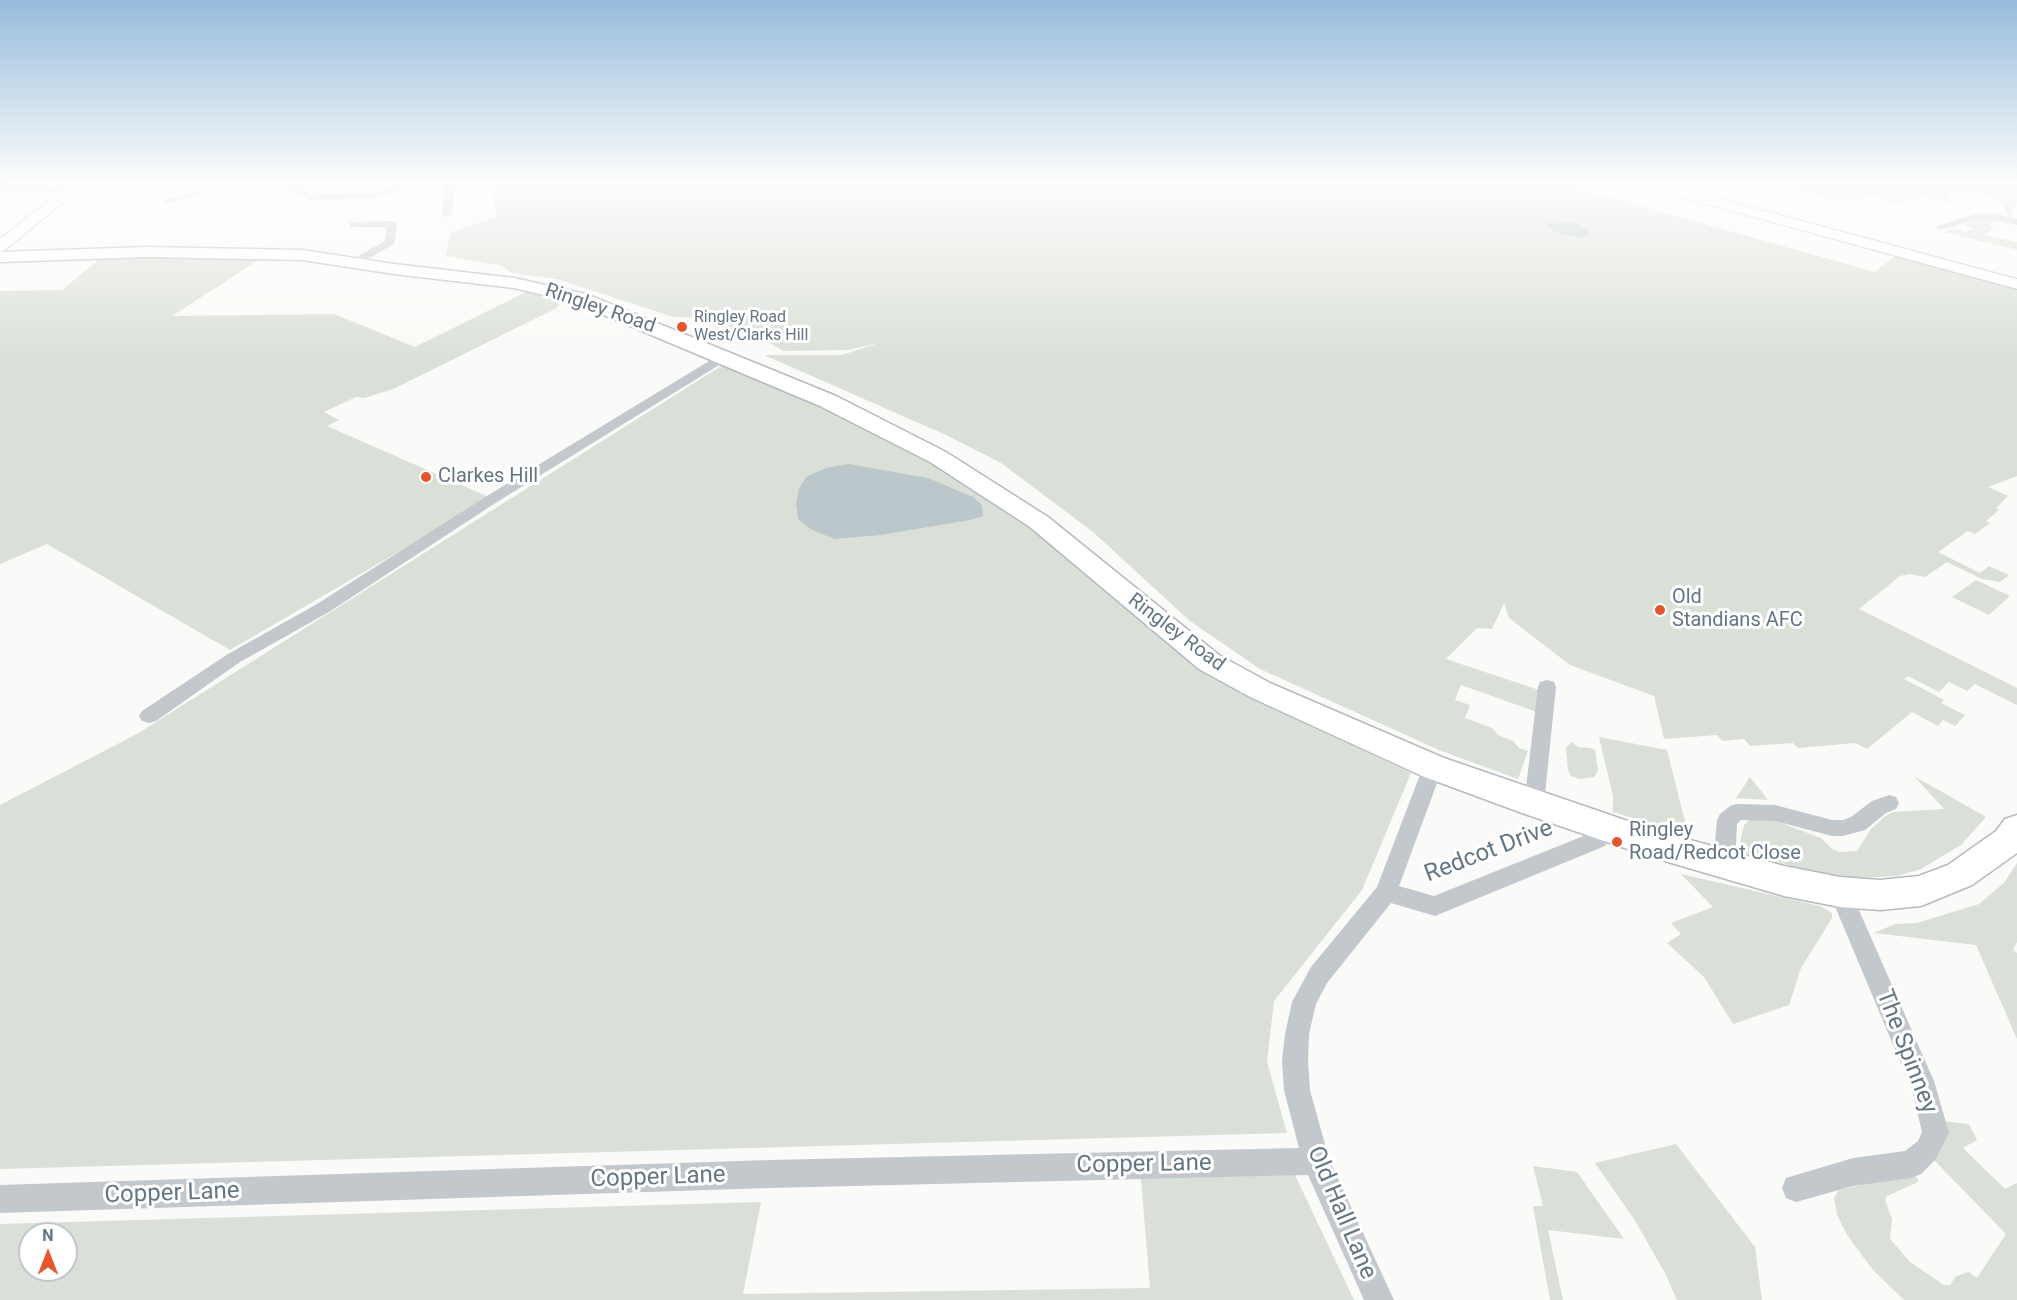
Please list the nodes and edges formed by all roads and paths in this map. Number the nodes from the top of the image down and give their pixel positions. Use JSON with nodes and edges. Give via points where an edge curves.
{"nodes":[{"id":1,"x":387,"y":244,"type":"edge"},
{"id":2,"x":1868,"y":244,"type":"edge"},
{"id":3,"x":0,"y":257,"type":"edge"},
{"id":4,"x":355,"y":262,"type":"junction"},
{"id":5,"x":2017,"y":284,"type":"edge"},
{"id":6,"x":723,"y":356,"type":"junction"},
{"id":7,"x":1547,"y":687,"type":"dead end"},
{"id":8,"x":149,"y":716,"type":"dead end"},
{"id":9,"x":1433,"y":766,"type":"junction"},
{"id":10,"x":1889,"y":803,"type":"dead end"},
{"id":11,"x":1534,"y":804,"type":"junction"},
{"id":12,"x":1597,"y":826,"type":"junction"},
{"id":13,"x":2017,"y":828,"type":"edge"},
{"id":14,"x":1724,"y":865,"type":"junction"},
{"id":15,"x":1386,"y":892,"type":"junction"},
{"id":16,"x":1839,"y":892,"type":"junction"},
{"id":17,"x":1316,"y":1161,"type":"junction"},
{"id":18,"x":1796,"y":1188,"type":"dead end"},
{"id":19,"x":0,"y":1199,"type":"edge"},
{"id":20,"x":1379,"y":1300,"type":"edge"}],
"edges":[{"from":1,"to":4,"type":"street"},
{"from":2,"to":5,"type":"street"},
{"from":3,"to":4,"type":"main road","name":"Ringley Road","via":[[243,252]]},
{"from":4,"to":6,"type":"main road","name":"Ringley Road","via":[[546,288]]},
{"from":6,"to":8,"type":"street","via":[[322,608],[234,658]]},
{"from":6,"to":9,"type":"main road","name":"Ringley Road","via":[[938,457],[1039,522],[1209,662],[1260,690]]},
{"from":7,"to":11,"type":"street"},
{"from":9,"to":11,"type":"main road","name":"Ringley Road"},
{"from":9,"to":15,"type":"street","name":"Old Hall Lane"},
{"from":10,"to":14,"type":"street","via":[[1858,824],[1843,828],[1775,813],[1737,812],[1727,820]]},
{"from":11,"to":12,"type":"main road","name":"Ringley Road"},
{"from":12,"to":14,"type":"main road","name":"Ringley Road"},
{"from":12,"to":15,"type":"street","name":"Redcot Drive","via":[[1597,840],[1435,906]]},
{"from":13,"to":16,"type":"main road","name":"Ringley Road","via":[[2008,841],[1960,875],[1921,891],[1880,895]]},
{"from":14,"to":16,"type":"main road","name":"Ringley Road"},
{"from":15,"to":17,"type":"street","name":"Old Hall Lane","via":[[1319,975],[1305,1002],[1294,1061]]},
{"from":16,"to":18,"type":"street","name":"The Spinney","via":[[1925,1090],[1936,1133],[1927,1150],[1911,1164],[1853,1172]]},
{"from":17,"to":19,"type":"street","name":"Copper Lane"},
{"from":17,"to":20,"type":"street","name":"Old Hall Lane"}]}
